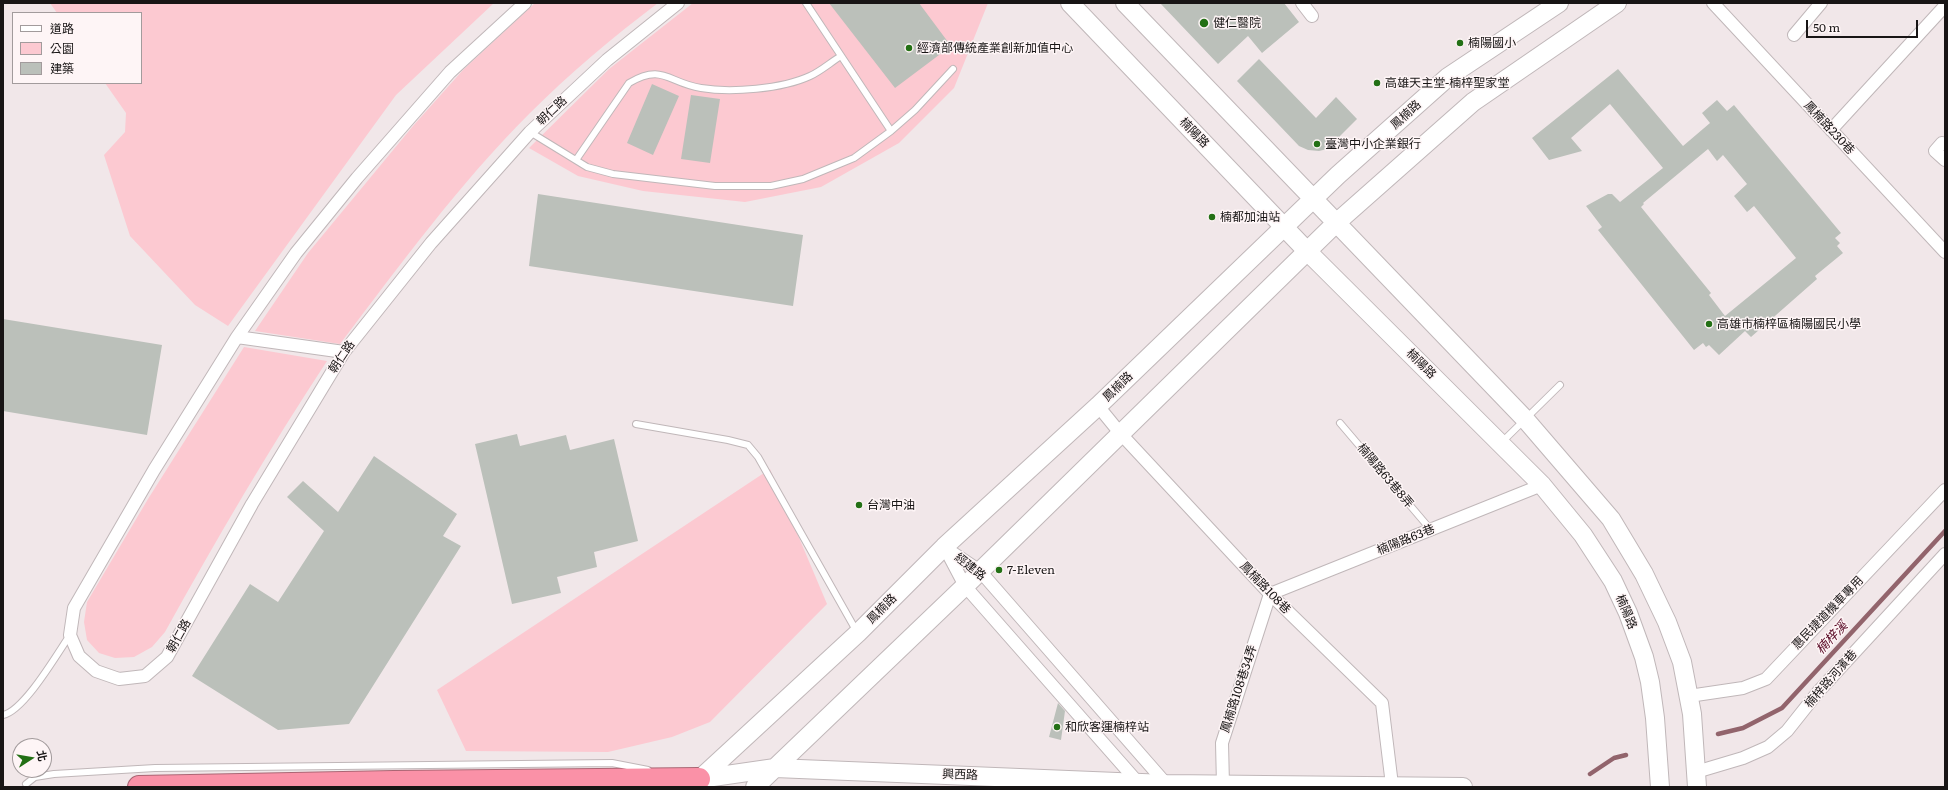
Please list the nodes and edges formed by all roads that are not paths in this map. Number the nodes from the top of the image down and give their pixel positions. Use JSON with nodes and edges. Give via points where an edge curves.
{"nodes":[{"id":1,"x":525,"y":3,"type":"edge"},
{"id":2,"x":678,"y":3,"type":"edge"},
{"id":3,"x":806,"y":3,"type":"edge"},
{"id":4,"x":1070,"y":3,"type":"edge"},
{"id":5,"x":1125,"y":3,"type":"edge"},
{"id":6,"x":1302,"y":3,"type":"edge"},
{"id":7,"x":1559,"y":3,"type":"edge"},
{"id":8,"x":1617,"y":3,"type":"edge"},
{"id":9,"x":1713,"y":3,"type":"edge"},
{"id":10,"x":1821,"y":3,"type":"edge"},
{"id":11,"x":1941,"y":7,"type":"edge"},
{"id":12,"x":1312,"y":16,"type":"dead end"},
{"id":13,"x":1794,"y":35,"type":"dead end"},
{"id":14,"x":841,"y":56,"type":"junction"},
{"id":15,"x":953,"y":69,"type":"dead end"},
{"id":16,"x":1831,"y":130,"type":"junction"},
{"id":17,"x":891,"y":131,"type":"junction"},
{"id":18,"x":530,"y":132,"type":"junction"},
{"id":19,"x":1942,"y":143,"type":"dead end"},
{"id":20,"x":576,"y":160,"type":"junction"},
{"id":21,"x":1945,"y":160,"type":"edge"},
{"id":22,"x":1313,"y":198,"type":"junction"},
{"id":23,"x":1335,"y":224,"type":"junction"},
{"id":24,"x":1284,"y":227,"type":"junction"},
{"id":25,"x":1306,"y":250,"type":"junction"},
{"id":26,"x":1945,"y":252,"type":"edge"},
{"id":27,"x":237,"y":337,"type":"junction"},
{"id":28,"x":344,"y":352,"type":"junction"},
{"id":29,"x":1560,"y":385,"type":"dead end"},
{"id":30,"x":1098,"y":406,"type":"junction"},
{"id":31,"x":1525,"y":419,"type":"junction"},
{"id":32,"x":1340,"y":423,"type":"dead end"},
{"id":33,"x":636,"y":424,"type":"dead end"},
{"id":34,"x":1120,"y":433,"type":"junction"},
{"id":35,"x":1500,"y":443,"type":"junction"},
{"id":36,"x":1542,"y":485,"type":"junction"},
{"id":37,"x":1945,"y":490,"type":"edge"},
{"id":38,"x":1431,"y":530,"type":"junction"},
{"id":39,"x":944,"y":547,"type":"junction"},
{"id":40,"x":1945,"y":554,"type":"edge"},
{"id":41,"x":980,"y":572,"type":"junction"},
{"id":42,"x":965,"y":586,"type":"junction"},
{"id":43,"x":1270,"y":594,"type":"junction"},
{"id":44,"x":858,"y":633,"type":"junction"},
{"id":45,"x":70,"y":635,"type":"junction"},
{"id":46,"x":1689,"y":696,"type":"junction"},
{"id":47,"x":3,"y":715,"type":"edge"},
{"id":48,"x":775,"y":768,"type":"junction"},
{"id":49,"x":656,"y":771,"type":"dead end"},
{"id":50,"x":663,"y":773,"type":"dead end"},
{"id":51,"x":1697,"y":779,"type":"edge"},
{"id":52,"x":695,"y":783,"type":"edge"},
{"id":53,"x":26,"y":784,"type":"dead end"},
{"id":54,"x":1140,"y":785,"type":"edge"},
{"id":55,"x":1223,"y":785,"type":"junction"},
{"id":56,"x":1168,"y":786,"type":"edge"},
{"id":57,"x":1392,"y":786,"type":"junction"},
{"id":58,"x":139,"y":787,"type":"edge"},
{"id":59,"x":755,"y":787,"type":"edge"},
{"id":60,"x":1462,"y":787,"type":"edge"},
{"id":61,"x":1660,"y":787,"type":"edge"}],
"edges":[{"from":1,"to":27,"type":"street","via":[[450,72],[357,178],[296,253]]},
{"from":2,"to":18,"type":"street","name":"朝仁路","via":[[607,60]]},
{"from":3,"to":14,"type":"lane"},
{"from":4,"to":24,"type":"street","name":"楠陽路"},
{"from":5,"to":22,"type":"street"},
{"from":6,"to":12,"type":"street"},
{"from":7,"to":22,"type":"street","name":"鳳楠路","via":[[1448,77]]},
{"from":8,"to":23,"type":"street","via":[[1473,102]]},
{"from":9,"to":16,"type":"street","name":"鳳楠路230巷"},
{"from":10,"to":13,"type":"street"},
{"from":11,"to":16,"type":"street"},
{"from":14,"to":17,"type":"lane"},
{"from":14,"to":20,"type":"lane","via":[[810,76],[784,84],[747,90],[701,88],[657,73],[639,77],[629,83]]},
{"from":15,"to":17,"type":"lane","via":[[915,110]]},
{"from":16,"to":26,"type":"street","name":"鳳楠路230巷"},
{"from":17,"to":20,"type":"lane","via":[[854,158],[803,179],[771,186],[715,186],[613,174]]},
{"from":18,"to":20,"type":"lane"},
{"from":18,"to":28,"type":"street","name":"朝仁路","via":[[431,243]]},
{"from":19,"to":21,"type":"street","via":[[1935,151]]},
{"from":22,"to":23,"type":"street"},
{"from":22,"to":24,"type":"street","name":"鳳楠路"},
{"from":23,"to":25,"type":"street"},
{"from":23,"to":31,"type":"street"},
{"from":24,"to":25,"type":"street","name":"楠陽路"},
{"from":24,"to":30,"type":"street","name":"鳳楠路"},
{"from":25,"to":34,"type":"street"},
{"from":25,"to":35,"type":"street","name":"楠陽路"},
{"from":27,"to":28,"type":"street"},
{"from":27,"to":45,"type":"street","via":[[154,470],[74,608]]},
{"from":28,"to":45,"type":"street","name":"朝仁路","via":[[252,504],[167,657],[145,676],[119,679],[96,671],[79,656]]},
{"from":29,"to":31,"type":"lane"},
{"from":30,"to":34,"type":"street","name":"鳳楠路108巷"},
{"from":30,"to":39,"type":"street","name":"鳳楠路"},
{"from":31,"to":35,"type":"lane"},
{"from":31,"to":46,"type":"street","via":[[1610,519],[1627,544],[1667,622],[1682,662]]},
{"from":32,"to":38,"type":"lane","name":"楠陽路63巷8弄"},
{"from":33,"to":44,"type":"lane","via":[[748,445],[758,457]]},
{"from":34,"to":41,"type":"street"},
{"from":34,"to":43,"type":"street","name":"鳳楠路108巷"},
{"from":35,"to":36,"type":"street","name":"楠陽路"},
{"from":36,"to":38,"type":"street","name":"楠陽路63巷"},
{"from":36,"to":61,"type":"street","name":"楠陽路","via":[[1583,535],[1613,581],[1628,613],[1650,682]]},
{"from":37,"to":46,"type":"street","name":"惠民捷道機車專用","via":[[1766,679],[1743,688]]},
{"from":38,"to":43,"type":"street","name":"楠陽路63巷"},
{"from":39,"to":41,"type":"street","name":"經建路"},
{"from":39,"to":42,"type":"street","name":"經建路"},
{"from":39,"to":44,"type":"street","name":"鳳楠路"},
{"from":40,"to":51,"type":"street","name":"楠梓路河濱巷","via":[[1768,748]]},
{"from":41,"to":42,"type":"street"},
{"from":41,"to":56,"type":"street","name":"經建路"},
{"from":42,"to":48,"type":"street"},
{"from":42,"to":54,"type":"street","name":"經建路"},
{"from":43,"to":55,"type":"street","name":"鳳楠路108巷34弄","via":[[1222,743]]},
{"from":43,"to":57,"type":"street","name":"鳳楠路108巷","via":[[1382,703]]},
{"from":44,"to":52,"type":"street","name":"鳳楠路"},
{"from":45,"to":47,"type":"lane","via":[[22,704],[9,714]]},
{"from":46,"to":51,"type":"street"},
{"from":48,"to":52,"type":"street","name":"興西路"},
{"from":48,"to":54,"type":"street","name":"興西路"},
{"from":48,"to":59,"type":"street"},
{"from":49,"to":53,"type":"lane","via":[[612,763],[155,768],[54,774],[35,777]]},
{"from":50,"to":52,"type":"lane"},
{"from":52,"to":58,"type":"highway","via":[[386,782]]},
{"from":54,"to":56,"type":"street","name":"興西路"},
{"from":55,"to":56,"type":"street","name":"興西路"},
{"from":55,"to":57,"type":"street","name":"興西路"},
{"from":57,"to":60,"type":"street","name":"興西路"}]}
